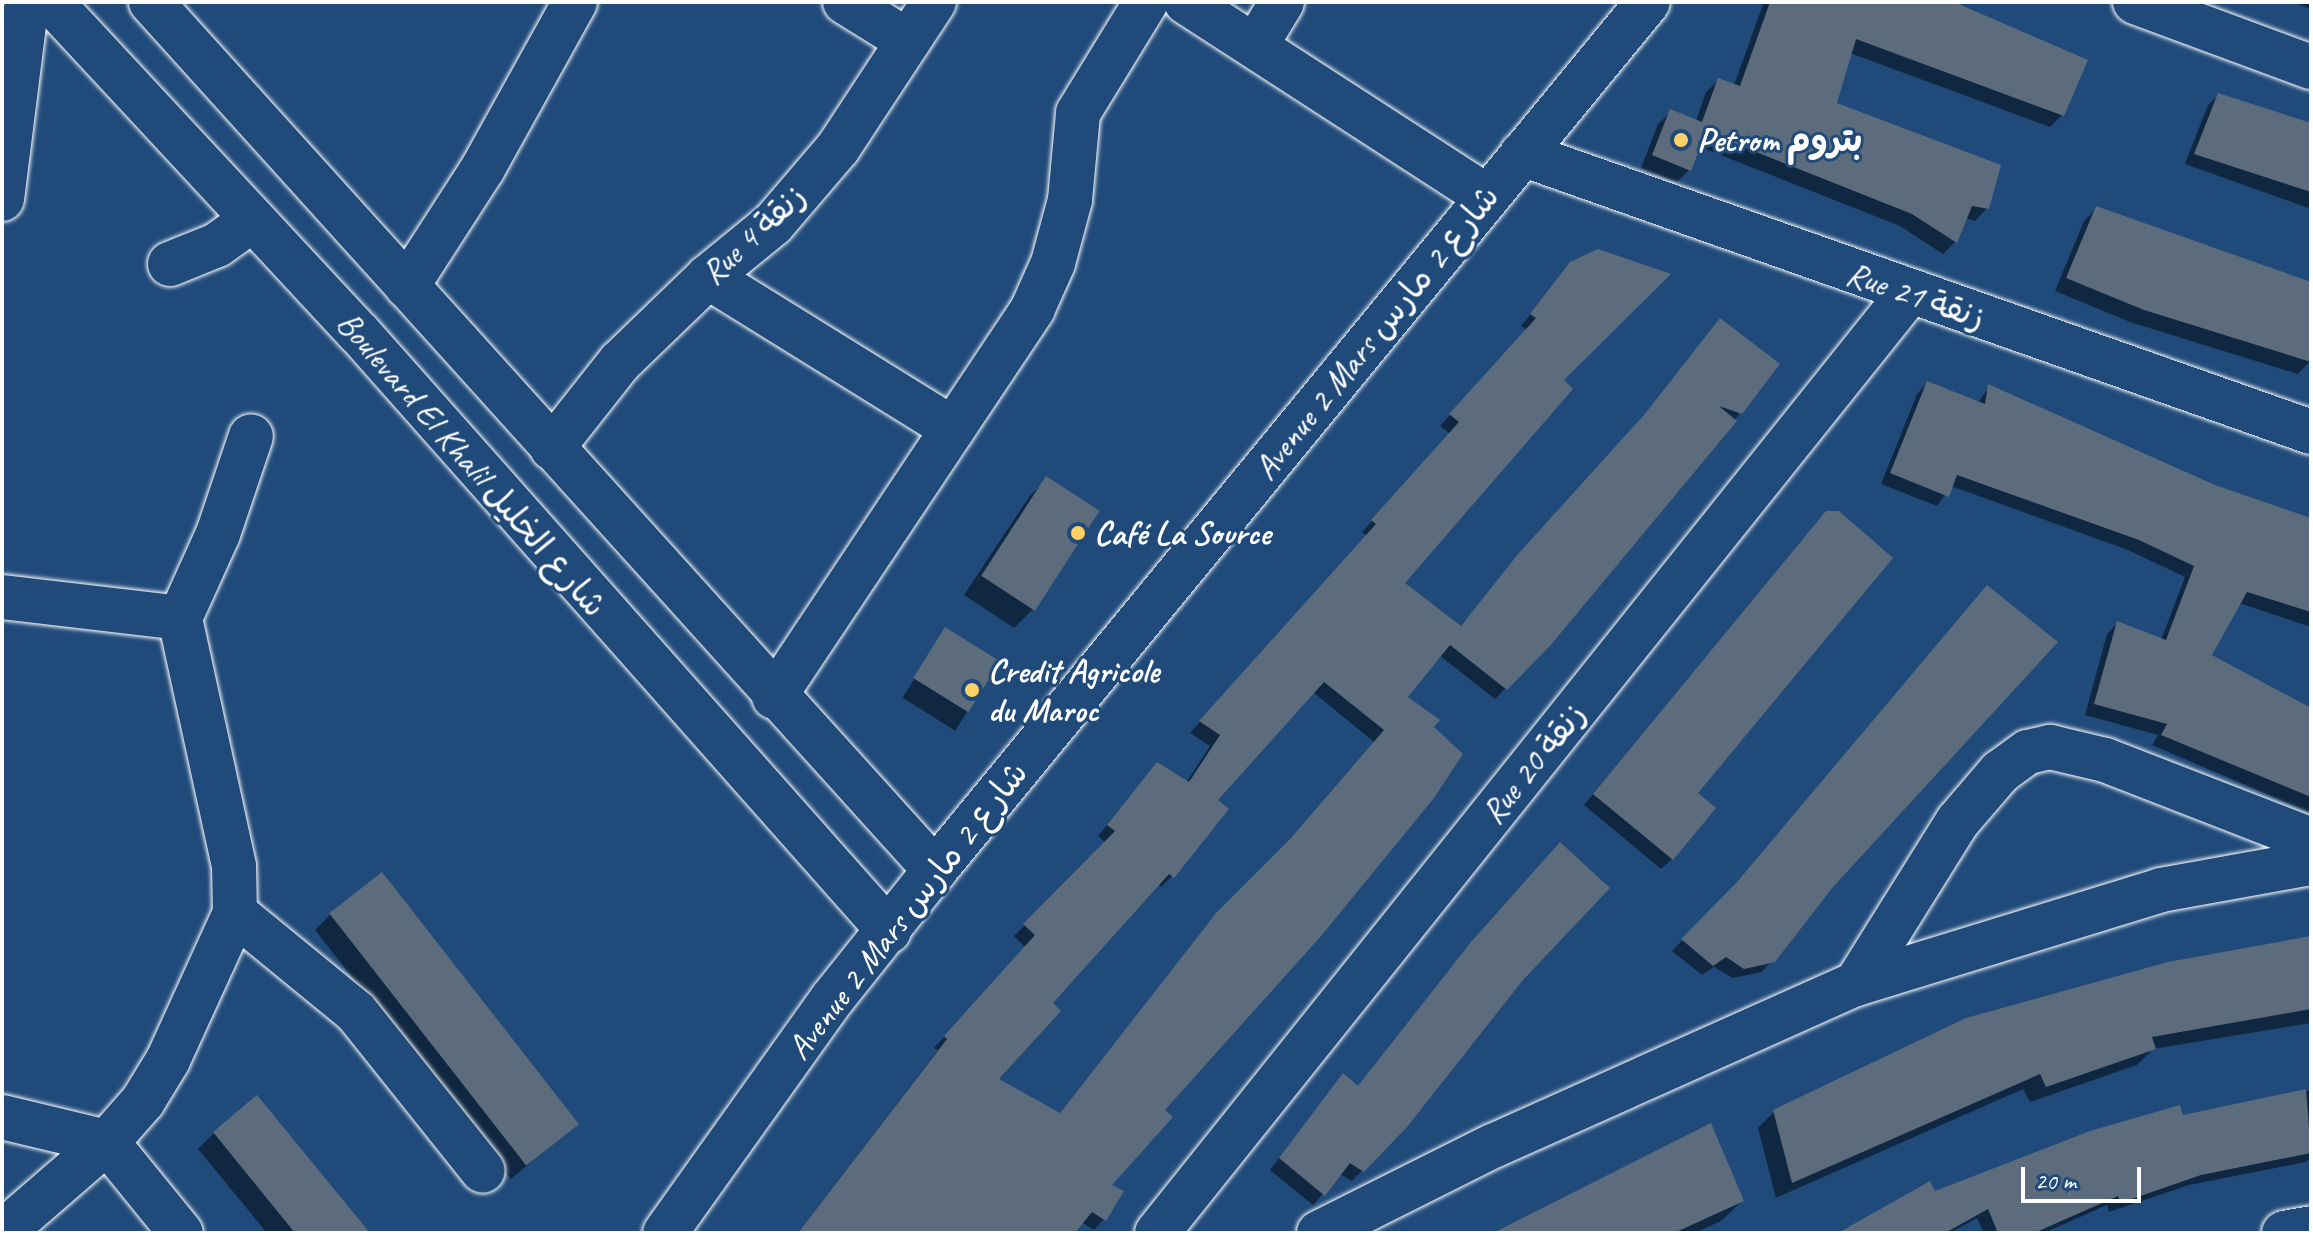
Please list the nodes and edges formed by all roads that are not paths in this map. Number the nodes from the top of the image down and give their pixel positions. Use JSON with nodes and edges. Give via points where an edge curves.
{"nodes":[{"id":1,"x":27,"y":2,"type":"edge"},
{"id":2,"x":51,"y":2,"type":"edge"},
{"id":3,"x":151,"y":2,"type":"edge"},
{"id":4,"x":575,"y":2,"type":"edge"},
{"id":5,"x":845,"y":2,"type":"edge"},
{"id":6,"x":934,"y":2,"type":"edge"},
{"id":7,"x":1146,"y":2,"type":"edge"},
{"id":8,"x":1186,"y":2,"type":"edge"},
{"id":9,"x":1282,"y":2,"type":"edge"},
{"id":10,"x":1648,"y":2,"type":"edge"},
{"id":11,"x":2135,"y":2,"type":"edge"},
{"id":12,"x":908,"y":41,"type":"junction"},
{"id":13,"x":1256,"y":45,"type":"junction"},
{"id":14,"x":2311,"y":67,"type":"edge"},
{"id":15,"x":1522,"y":154,"type":"junction"},
{"id":16,"x":1488,"y":197,"type":"junction"},
{"id":17,"x":2,"y":199,"type":"edge"},
{"id":18,"x":252,"y":220,"type":"junction"},
{"id":19,"x":170,"y":264,"type":"dead end"},
{"id":20,"x":708,"y":277,"type":"junction"},
{"id":21,"x":407,"y":286,"type":"junction"},
{"id":22,"x":1909,"y":293,"type":"junction"},
{"id":23,"x":953,"y":429,"type":"junction"},
{"id":24,"x":2311,"y":432,"type":"edge"},
{"id":25,"x":251,"y":436,"type":"dead end"},
{"id":26,"x":552,"y":448,"type":"junction"},
{"id":27,"x":2,"y":597,"type":"edge"},
{"id":28,"x":180,"y":618,"type":"junction"},
{"id":29,"x":774,"y":697,"type":"junction"},
{"id":30,"x":2311,"y":840,"type":"edge"},
{"id":31,"x":2311,"y":863,"type":"edge"},
{"id":32,"x":935,"y":870,"type":"junction"},
{"id":33,"x":235,"y":913,"type":"junction"},
{"id":34,"x":889,"y":931,"type":"junction"},
{"id":35,"x":1856,"y":984,"type":"junction"},
{"id":36,"x":2,"y":1117,"type":"edge"},
{"id":37,"x":107,"y":1142,"type":"junction"},
{"id":38,"x":483,"y":1171,"type":"dead end"},
{"id":39,"x":2311,"y":1228,"type":"edge"},
{"id":40,"x":2,"y":1233,"type":"edge"},
{"id":41,"x":181,"y":1233,"type":"edge"},
{"id":42,"x":665,"y":1233,"type":"edge"},
{"id":43,"x":1157,"y":1233,"type":"edge"},
{"id":44,"x":1319,"y":1233,"type":"edge"},
{"id":45,"x":2284,"y":1233,"type":"edge"}],
"edges":[{"from":1,"to":17,"type":"street"},
{"from":2,"to":18,"type":"street","name":"Boulevard El Khalil شارع الخليل"},
{"from":3,"to":21,"type":"street","name":"Boulevard El Khalil شارع الخليل"},
{"from":4,"to":21,"type":"street","via":[[483,168]]},
{"from":5,"to":12,"type":"street"},
{"from":6,"to":12,"type":"street","name":"Rue 4 زنقة"},
{"from":7,"to":23,"type":"street","via":[[1078,113],[1070,200],[1053,263],[1033,308]]},
{"from":8,"to":13,"type":"street"},
{"from":9,"to":13,"type":"street"},
{"from":10,"to":15,"type":"street","name":"Avenue 2 Mars شارع 2 مارس"},
{"from":11,"to":14,"type":"street"},
{"from":12,"to":20,"type":"street","name":"Rue 4 زنقة","via":[[829,159],[773,224]]},
{"from":13,"to":16,"type":"street"},
{"from":15,"to":16,"type":"street","name":"Avenue 2 Mars شارع 2 مارس"},
{"from":15,"to":22,"type":"street","name":"Rue 21 زنقة"},
{"from":16,"to":32,"type":"street","name":"Avenue 2 Mars شارع 2 مارس"},
{"from":18,"to":19,"type":"street","via":[[217,245]]},
{"from":18,"to":34,"type":"street","name":"Boulevard El Khalil شارع الخليل"},
{"from":20,"to":23,"type":"street"},
{"from":20,"to":26,"type":"street","name":"Rue 4 زنقة","via":[[583,402]]},
{"from":21,"to":26,"type":"street","name":"Boulevard El Khalil شارع الخليل"},
{"from":22,"to":24,"type":"street","name":"Rue 21 زنقة"},
{"from":22,"to":43,"type":"street","name":"Rue 20 زنقة"},
{"from":23,"to":29,"type":"street"},
{"from":25,"to":28,"type":"street","via":[[218,534]]},
{"from":26,"to":29,"type":"street","name":"Boulevard El Khalil شارع الخليل"},
{"from":27,"to":28,"type":"street"},
{"from":28,"to":33,"type":"street","via":[[234,866]]},
{"from":29,"to":32,"type":"street","name":"Boulevard El Khalil شارع الخليل"},
{"from":30,"to":35,"type":"street","via":[[2105,760],[2050,747],[2028,752],[2000,772],[1958,821]]},
{"from":31,"to":35,"type":"street","via":[[2161,890]]},
{"from":32,"to":34,"type":"street","name":"Avenue 2 Mars شارع 2 مارس"},
{"from":33,"to":37,"type":"street","via":[[168,1060],[143,1101]]},
{"from":33,"to":38,"type":"street","via":[[356,1012]]},
{"from":34,"to":42,"type":"street","name":"Avenue 2 Mars شارع 2 مارس","via":[[832,999]]},
{"from":35,"to":44,"type":"street","via":[[1493,1146]]},
{"from":36,"to":37,"type":"street"},
{"from":37,"to":40,"type":"street"},
{"from":37,"to":41,"type":"street"},
{"from":39,"to":45,"type":"street"}]}
